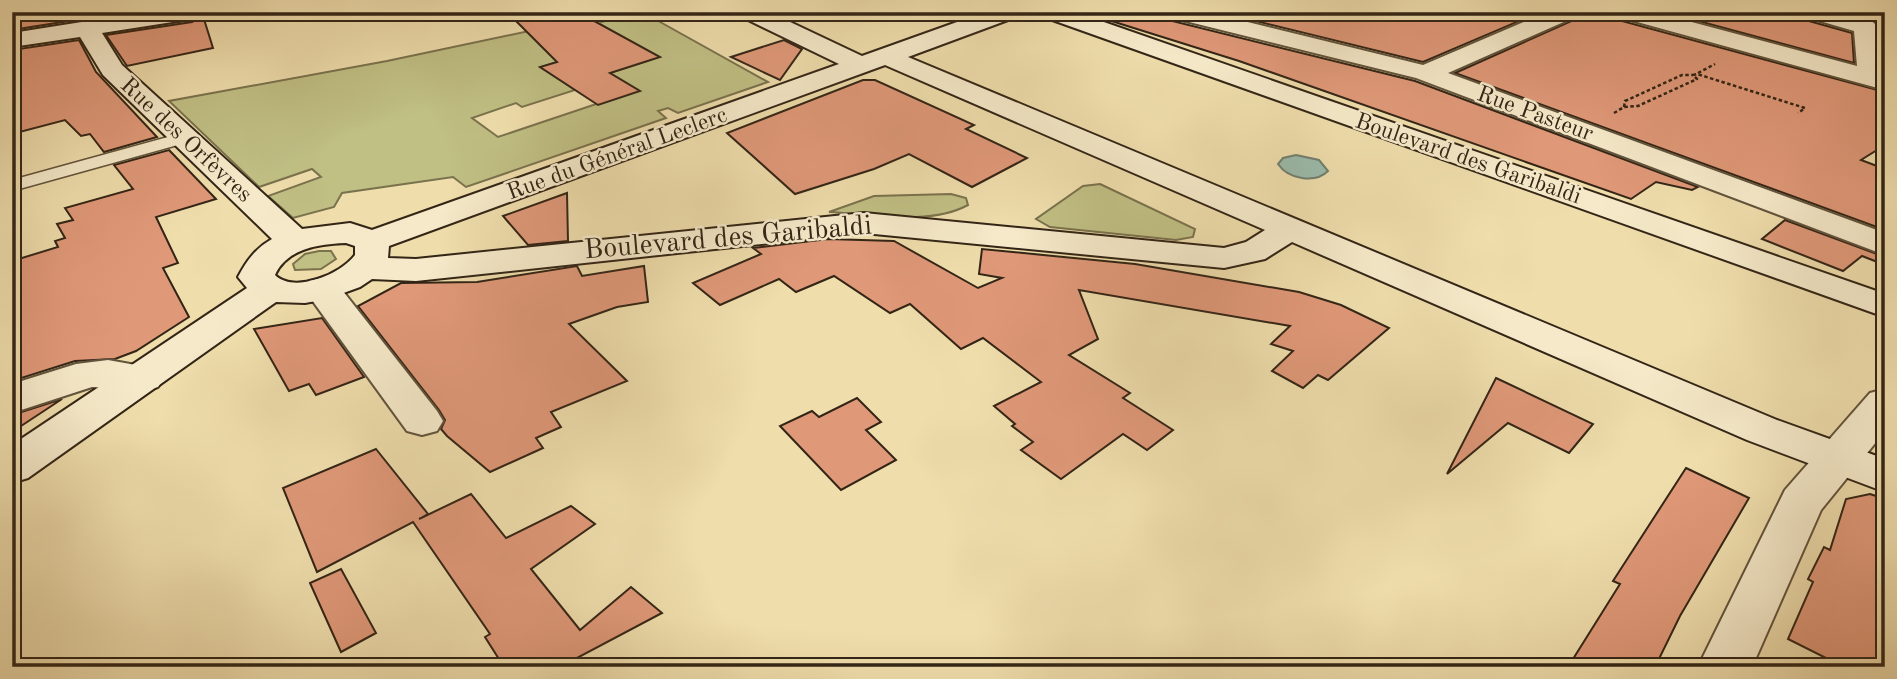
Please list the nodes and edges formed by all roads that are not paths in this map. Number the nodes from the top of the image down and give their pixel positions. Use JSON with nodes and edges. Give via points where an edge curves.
{"nodes":[{"id":1,"x":192,"y":12,"type":"edge"},
{"id":2,"x":750,"y":12,"type":"edge"},
{"id":3,"x":1008,"y":12,"type":"edge"},
{"id":4,"x":1052,"y":12,"type":"edge"},
{"id":5,"x":1177,"y":12,"type":"edge"},
{"id":6,"x":1567,"y":12,"type":"edge"},
{"id":7,"x":1627,"y":12,"type":"edge"},
{"id":8,"x":1814,"y":12,"type":"edge"},
{"id":9,"x":94,"y":21,"type":"edge"},
{"id":10,"x":12,"y":40,"type":"edge"},
{"id":11,"x":873,"y":61,"type":"junction"},
{"id":12,"x":1425,"y":73,"type":"junction"},
{"id":13,"x":1878,"y":80,"type":"edge"},
{"id":14,"x":186,"y":137,"type":"junction"},
{"id":15,"x":12,"y":186,"type":"edge"},
{"id":16,"x":1292,"y":227,"type":"junction"},
{"id":17,"x":296,"y":241,"type":"junction"},
{"id":18,"x":1885,"y":244,"type":"edge"},
{"id":19,"x":368,"y":255,"type":"junction"},
{"id":20,"x":322,"y":289,"type":"junction"},
{"id":21,"x":269,"y":290,"type":"junction"},
{"id":22,"x":1885,"y":306,"type":"edge"},
{"id":23,"x":144,"y":378,"type":"junction"},
{"id":24,"x":12,"y":399,"type":"edge"},
{"id":25,"x":1885,"y":403,"type":"edge"},
{"id":26,"x":422,"y":421,"type":"dead end"},
{"id":27,"x":1837,"y":459,"type":"junction"},
{"id":28,"x":12,"y":467,"type":"edge"},
{"id":29,"x":1885,"y":477,"type":"edge"},
{"id":30,"x":1725,"y":667,"type":"edge"}],
"edges":[{"from":1,"to":9,"type":"main road"},
{"from":2,"to":11,"type":"main road"},
{"from":3,"to":11,"type":"main road","name":"Rue du Général Leclerc"},
{"from":4,"to":22,"type":"main road","name":"Boulevard des Garibaldi"},
{"from":5,"to":12,"type":"main road","name":"Rue Pasteur"},
{"from":6,"to":12,"type":"main road"},
{"from":7,"to":13,"type":"main road"},
{"from":8,"to":13,"type":"main road","via":[[1866,27]]},
{"from":9,"to":10,"type":"main road"},
{"from":9,"to":14,"type":"main road","name":"Rue des Orfèvres","via":[[112,70]]},
{"from":11,"to":16,"type":"main road","via":[[1105,149]]},
{"from":11,"to":19,"type":"main road","name":"Rue du Général Leclerc"},
{"from":12,"to":18,"type":"main road","name":"Rue Pasteur","via":[[1603,135]]},
{"from":14,"to":15,"type":"lane"},
{"from":14,"to":17,"type":"main road","name":"Rue des Orfèvres"},
{"from":16,"to":19,"type":"main road","name":"Boulevard des Garibaldi","via":[[1246,255],[1224,258],[864,223],[416,270]]},
{"from":16,"to":27,"type":"main road"},
{"from":17,"to":19,"type":"main road","name":"Boulevard des Garibaldi","via":[[350,233]]},
{"from":17,"to":21,"type":"main road","name":"Boulevard des Garibaldi","via":[[267,257],[259,267],[256,276]]},
{"from":19,"to":20,"type":"main road","name":"Rue du Général Leclerc"},
{"from":20,"to":21,"type":"main road"},
{"from":20,"to":26,"type":"main road"},
{"from":21,"to":23,"type":"main road"},
{"from":23,"to":24,"type":"main road","via":[[116,370],[77,375]]},
{"from":23,"to":28,"type":"main road"},
{"from":25,"to":27,"type":"main road"},
{"from":27,"to":29,"type":"main road"},
{"from":27,"to":30,"type":"main road","via":[[1801,502]]}]}
